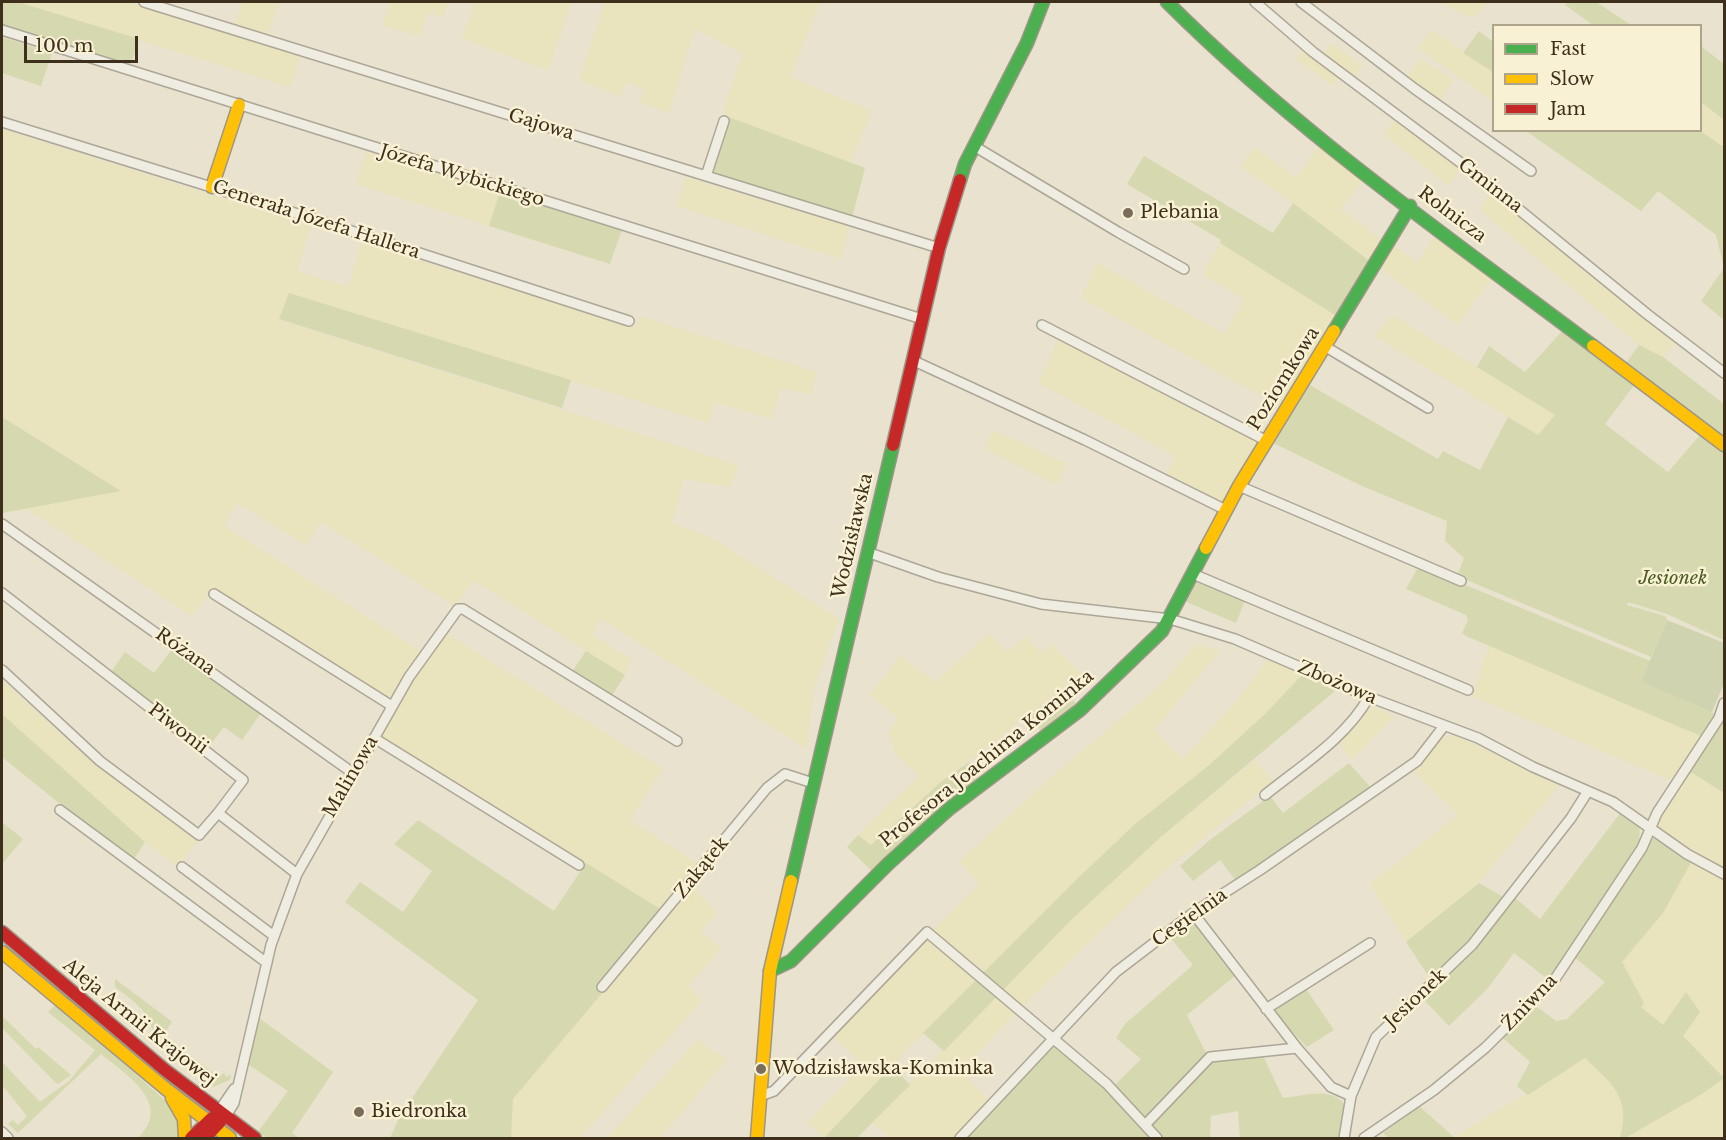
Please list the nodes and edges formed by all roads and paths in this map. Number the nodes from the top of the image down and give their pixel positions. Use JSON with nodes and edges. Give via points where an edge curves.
{"nodes":[{"id":1,"x":144,"y":2,"type":"edge"},
{"id":2,"x":1043,"y":2,"type":"edge"},
{"id":3,"x":1255,"y":2,"type":"edge"},
{"id":4,"x":1301,"y":2,"type":"edge"},
{"id":5,"x":1174,"y":4,"type":"edge"},
{"id":6,"x":2,"y":30,"type":"edge"},
{"id":7,"x":239,"y":105,"type":"junction"},
{"id":8,"x":724,"y":121,"type":"dead end"},
{"id":9,"x":2,"y":122,"type":"edge"},
{"id":10,"x":974,"y":146,"type":"junction"},
{"id":11,"x":1531,"y":171,"type":"dead end"},
{"id":12,"x":706,"y":176,"type":"junction"},
{"id":13,"x":212,"y":187,"type":"junction"},
{"id":14,"x":1410,"y":206,"type":"junction"},
{"id":15,"x":939,"y":248,"type":"junction"},
{"id":16,"x":1184,"y":269,"type":"dead end"},
{"id":17,"x":922,"y":319,"type":"junction"},
{"id":18,"x":629,"y":321,"type":"dead end"},
{"id":19,"x":1042,"y":325,"type":"dead end"},
{"id":20,"x":1326,"y":347,"type":"junction"},
{"id":21,"x":912,"y":360,"type":"junction"},
{"id":22,"x":1725,"y":373,"type":"edge"},
{"id":23,"x":1428,"y":408,"type":"dead end"},
{"id":24,"x":1267,"y":441,"type":"junction"},
{"id":25,"x":1725,"y":446,"type":"edge"},
{"id":26,"x":1239,"y":486,"type":"junction"},
{"id":27,"x":1226,"y":510,"type":"junction"},
{"id":28,"x":2,"y":524,"type":"edge"},
{"id":29,"x":867,"y":552,"type":"junction"},
{"id":30,"x":1193,"y":573,"type":"junction"},
{"id":31,"x":1461,"y":581,"type":"dead end"},
{"id":32,"x":2,"y":593,"type":"edge"},
{"id":33,"x":214,"y":594,"type":"dead end"},
{"id":34,"x":1170,"y":619,"type":"junction"},
{"id":35,"x":2,"y":670,"type":"edge"},
{"id":36,"x":1468,"y":690,"type":"dead end"},
{"id":37,"x":1369,"y":698,"type":"junction"},
{"id":38,"x":1725,"y":703,"type":"edge"},
{"id":39,"x":392,"y":706,"type":"junction"},
{"id":40,"x":1444,"y":726,"type":"junction"},
{"id":41,"x":374,"y":738,"type":"junction"},
{"id":42,"x":677,"y":741,"type":"dead end"},
{"id":43,"x":353,"y":773,"type":"junction"},
{"id":44,"x":813,"y":783,"type":"junction"},
{"id":45,"x":1588,"y":791,"type":"junction"},
{"id":46,"x":1265,"y":795,"type":"dead end"},
{"id":47,"x":60,"y":810,"type":"dead end"},
{"id":48,"x":218,"y":813,"type":"junction"},
{"id":49,"x":1650,"y":827,"type":"junction"},
{"id":50,"x":579,"y":865,"type":"dead end"},
{"id":51,"x":182,"y":867,"type":"dead end"},
{"id":52,"x":297,"y":874,"type":"junction"},
{"id":53,"x":1725,"y":874,"type":"edge"},
{"id":54,"x":1193,"y":913,"type":"junction"},
{"id":55,"x":2,"y":932,"type":"edge"},
{"id":56,"x":274,"y":936,"type":"junction"},
{"id":57,"x":1370,"y":943,"type":"dead end"},
{"id":58,"x":2,"y":951,"type":"edge"},
{"id":59,"x":267,"y":963,"type":"junction"},
{"id":60,"x":770,"y":971,"type":"junction"},
{"id":61,"x":602,"y":987,"type":"dead end"},
{"id":62,"x":1266,"y":1009,"type":"junction"},
{"id":63,"x":1054,"y":1038,"type":"junction"},
{"id":64,"x":1297,"y":1048,"type":"junction"},
{"id":65,"x":166,"y":1089,"type":"junction"},
{"id":66,"x":760,"y":1096,"type":"junction"},
{"id":67,"x":1351,"y":1096,"type":"junction"},
{"id":68,"x":222,"y":1113,"type":"junction"},
{"id":69,"x":212,"y":1125,"type":"junction"},
{"id":70,"x":1145,"y":1125,"type":"junction"},
{"id":71,"x":2,"y":1132,"type":"edge"},
{"id":72,"x":8,"y":1138,"type":"edge"},
{"id":73,"x":185,"y":1138,"type":"edge"},
{"id":74,"x":191,"y":1138,"type":"edge"},
{"id":75,"x":205,"y":1138,"type":"edge"},
{"id":76,"x":230,"y":1138,"type":"edge"},
{"id":77,"x":255,"y":1138,"type":"edge"},
{"id":78,"x":758,"y":1138,"type":"edge"},
{"id":79,"x":960,"y":1138,"type":"edge"},
{"id":80,"x":1157,"y":1138,"type":"edge"},
{"id":81,"x":1344,"y":1138,"type":"edge"},
{"id":82,"x":1364,"y":1138,"type":"edge"}],
"edges":[{"from":1,"to":12,"type":"street","name":"Gajowa"},
{"from":2,"to":10,"type":"street","name":"Wodzisławska","via":[[1027,43]]},
{"from":3,"to":22,"type":"street","name":"Gminna","via":[[1312,52],[1473,172]]},
{"from":4,"to":11,"type":"street"},
{"from":5,"to":14,"type":"street","name":"Rolnicza","via":[[1289,115]]},
{"from":6,"to":7,"type":"street","name":"Józefa Wybickiego"},
{"from":7,"to":13,"type":"street"},
{"from":7,"to":17,"type":"street","name":"Józefa Wybickiego"},
{"from":8,"to":12,"type":"street"},
{"from":9,"to":13,"type":"street","name":"Generała Józefa Hallera"},
{"from":10,"to":15,"type":"street","name":"Wodzisławska","via":[[956,189]]},
{"from":10,"to":16,"type":"street"},
{"from":12,"to":15,"type":"street","name":"Gajowa"},
{"from":13,"to":18,"type":"street","name":"Generała Józefa Hallera"},
{"from":14,"to":20,"type":"street","name":"Poziomkowa"},
{"from":14,"to":25,"type":"street","name":"Rolnicza"},
{"from":15,"to":17,"type":"street","name":"Wodzisławska"},
{"from":17,"to":21,"type":"street","name":"Wodzisławska"},
{"from":19,"to":24,"type":"street"},
{"from":20,"to":23,"type":"street"},
{"from":20,"to":24,"type":"street","name":"Poziomkowa"},
{"from":21,"to":27,"type":"street"},
{"from":21,"to":29,"type":"street","name":"Wodzisławska"},
{"from":24,"to":26,"type":"street","name":"Poziomkowa"},
{"from":26,"to":27,"type":"street","name":"Poziomkowa"},
{"from":26,"to":31,"type":"street"},
{"from":27,"to":30,"type":"street","name":"Poziomkowa"},
{"from":28,"to":43,"type":"street","name":"Różana"},
{"from":29,"to":34,"type":"street","name":"Zbożowa","via":[[938,577],[1041,604]]},
{"from":29,"to":44,"type":"street","name":"Wodzisławska"},
{"from":30,"to":34,"type":"street","name":"Poziomkowa"},
{"from":30,"to":36,"type":"street"},
{"from":32,"to":48,"type":"street","name":"Piwonii","via":[[243,780]]},
{"from":33,"to":39,"type":"street"},
{"from":34,"to":37,"type":"street","name":"Zbożowa","via":[[1242,642]]},
{"from":34,"to":60,"type":"street","name":"Profesora Joachima Kominka","via":[[1080,711],[949,809],[791,961]]},
{"from":35,"to":48,"type":"street","via":[[100,761],[199,835]]},
{"from":37,"to":40,"type":"street","name":"Zbożowa"},
{"from":37,"to":46,"type":"street","via":[[1340,735]]},
{"from":38,"to":49,"type":"street"},
{"from":39,"to":41,"type":"street","name":"Malinowa"},
{"from":39,"to":42,"type":"street","name":"Malinowa","via":[[450,619],[458,609],[463,609]]},
{"from":40,"to":45,"type":"street","name":"Zbożowa","via":[[1478,738]]},
{"from":40,"to":54,"type":"street","name":"Cegielnia","via":[[1417,761]]},
{"from":41,"to":43,"type":"street","name":"Malinowa"},
{"from":41,"to":50,"type":"street"},
{"from":43,"to":52,"type":"street","name":"Malinowa"},
{"from":44,"to":60,"type":"street","name":"Wodzisławska"},
{"from":44,"to":61,"type":"street","name":"Zakątek","via":[[785,774],[767,788]]},
{"from":45,"to":49,"type":"street","name":"Zbożowa","via":[[1613,802]]},
{"from":45,"to":67,"type":"street","name":"Jesionek","via":[[1472,945],[1376,1037]]},
{"from":47,"to":59,"type":"street"},
{"from":48,"to":52,"type":"street"},
{"from":49,"to":53,"type":"street","name":"Zbożowa","via":[[1687,854]]},
{"from":49,"to":82,"type":"street","name":"Żniwna","via":[[1630,867],[1567,962],[1540,995],[1468,1062]]},
{"from":51,"to":56,"type":"street"},
{"from":52,"to":56,"type":"street","name":"Malinowa"},
{"from":54,"to":62,"type":"street"},
{"from":54,"to":63,"type":"street","name":"Cegielnia","via":[[1116,972]]},
{"from":55,"to":68,"type":"street","name":"Aleja Armii Krajowej","via":[[165,1070]]},
{"from":56,"to":59,"type":"street","name":"Malinowa"},
{"from":57,"to":62,"type":"street"},
{"from":58,"to":65,"type":"street","name":"Aleja Armii Krajowej"},
{"from":59,"to":68,"type":"street","name":"Malinowa","via":[[234,1103]]},
{"from":60,"to":66,"type":"street","name":"Wodzisławska"},
{"from":62,"to":64,"type":"street"},
{"from":63,"to":66,"type":"street","via":[[927,932],[774,1091]]},
{"from":63,"to":70,"type":"street","via":[[1107,1084]]},
{"from":63,"to":79,"type":"street","name":"Cegielnia"},
{"from":64,"to":67,"type":"street","via":[[1331,1087]]},
{"from":64,"to":70,"type":"street","via":[[1210,1057]]},
{"from":65,"to":69,"type":"street","name":"Aleja Armii Krajowej"},
{"from":65,"to":73,"type":"street","via":[[183,1116]]},
{"from":66,"to":78,"type":"street","name":"Wodzisławska"},
{"from":67,"to":81,"type":"street","name":"Jesionek"},
{"from":68,"to":69,"type":"street"},
{"from":68,"to":77,"type":"street","name":"Aleja Armii Krajowej"},
{"from":69,"to":74,"type":"street"},
{"from":69,"to":75,"type":"street"},
{"from":69,"to":76,"type":"street","name":"Aleja Armii Krajowej"},
{"from":70,"to":80,"type":"street"},
{"from":71,"to":72,"type":"street"}]}
